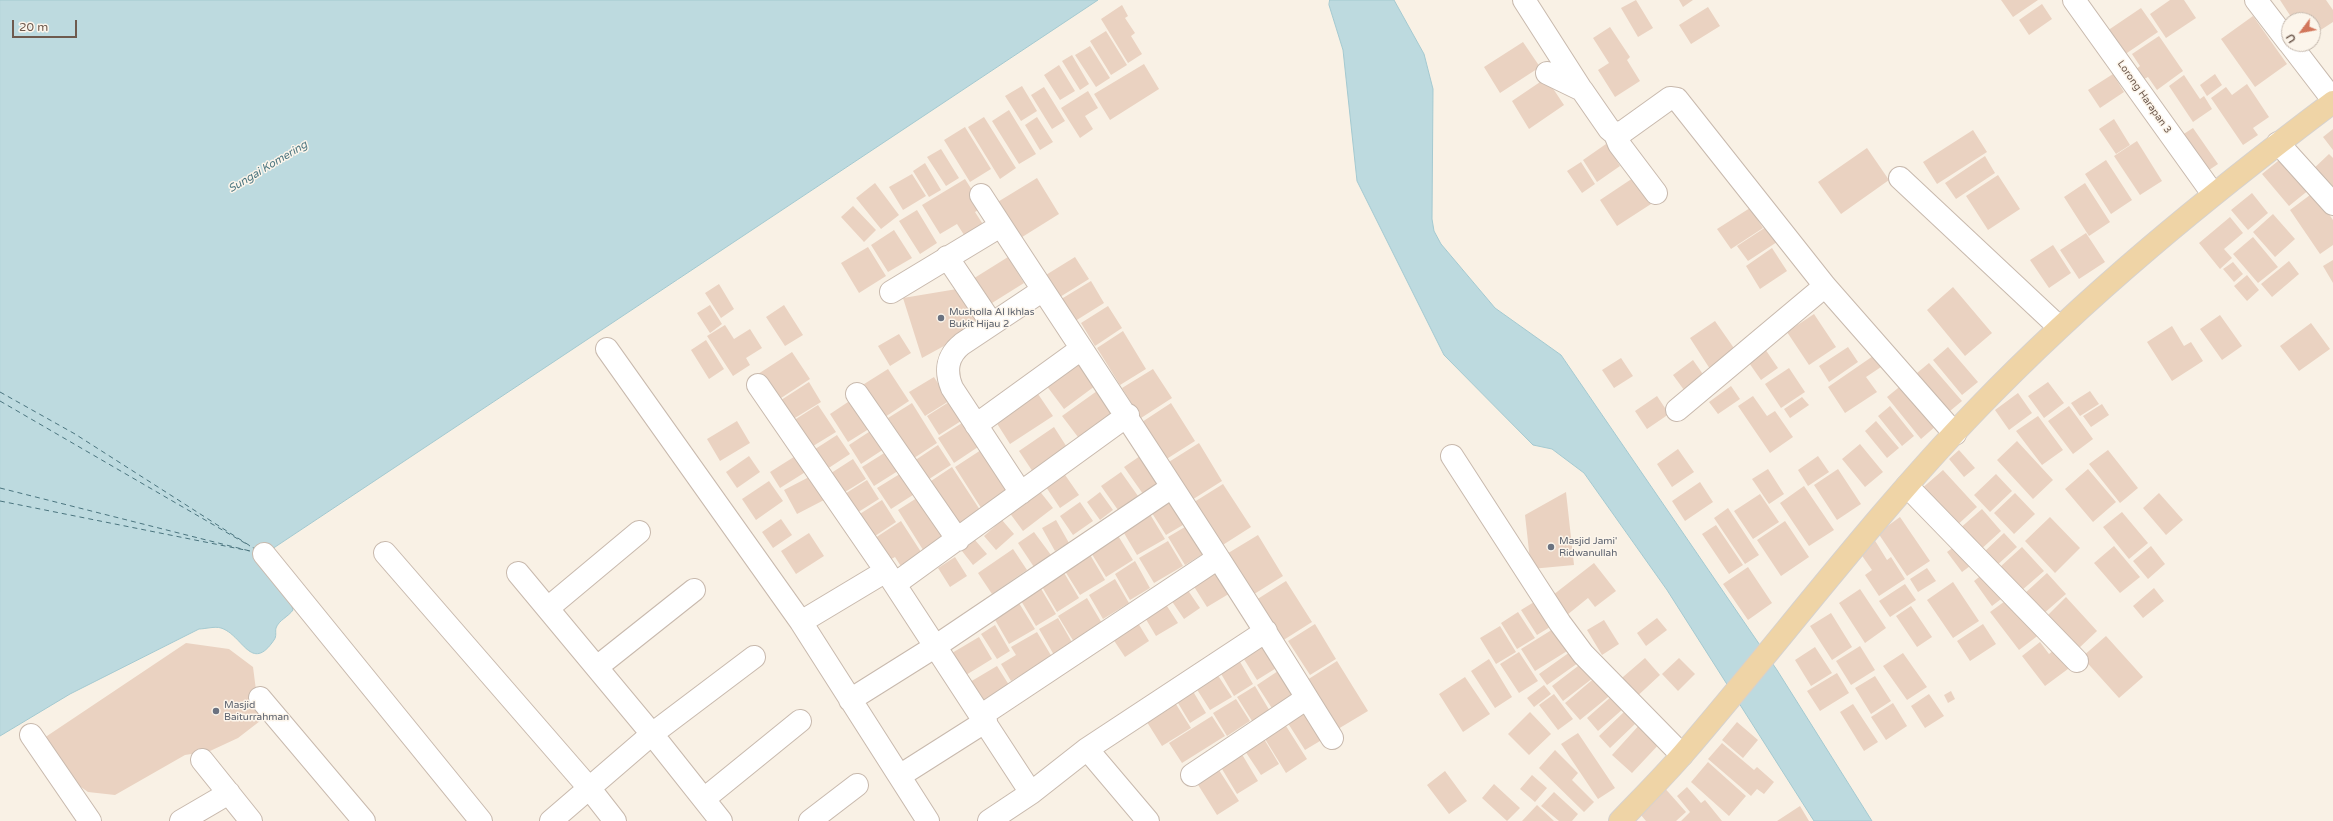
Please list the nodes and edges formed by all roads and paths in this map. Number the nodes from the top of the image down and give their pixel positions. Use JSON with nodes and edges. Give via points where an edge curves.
{"nodes":[{"id":1,"x":1524,"y":0,"type":"edge"},
{"id":2,"x":2074,"y":0,"type":"edge"},
{"id":3,"x":2256,"y":0,"type":"edge"},
{"id":4,"x":2281,"y":33,"type":"edge"},
{"id":5,"x":2296,"y":52,"type":"edge"},
{"id":6,"x":1547,"y":73,"type":"dead end"},
{"id":7,"x":1582,"y":90,"type":"junction"},
{"id":8,"x":2333,"y":101,"type":"edge"},
{"id":9,"x":1615,"y":134,"type":"junction"},
{"id":10,"x":2278,"y":143,"type":"junction"},
{"id":11,"x":1900,"y":178,"type":"dead end"},
{"id":12,"x":1656,"y":193,"type":"dead end"},
{"id":13,"x":2213,"y":194,"type":"junction"},
{"id":14,"x":982,"y":195,"type":"dead end"},
{"id":15,"x":2333,"y":204,"type":"edge"},
{"id":16,"x":992,"y":231,"type":"dead end"},
{"id":17,"x":947,"y":257,"type":"junction"},
{"id":18,"x":1825,"y":286,"type":"junction"},
{"id":19,"x":1043,"y":290,"type":"junction"},
{"id":20,"x":891,"y":292,"type":"dead end"},
{"id":21,"x":992,"y":324,"type":"junction"},
{"id":22,"x":2059,"y":326,"type":"junction"},
{"id":23,"x":607,"y":349,"type":"dead end"},
{"id":24,"x":1081,"y":349,"type":"junction"},
{"id":25,"x":758,"y":385,"type":"dead end"},
{"id":26,"x":856,"y":394,"type":"dead end"},
{"id":27,"x":1677,"y":410,"type":"dead end"},
{"id":28,"x":1128,"y":415,"type":"junction"},
{"id":29,"x":976,"y":425,"type":"junction"},
{"id":30,"x":1955,"y":434,"type":"junction"},
{"id":31,"x":1452,"y":456,"type":"dead end"},
{"id":32,"x":1907,"y":486,"type":"junction"},
{"id":33,"x":1172,"y":487,"type":"junction"},
{"id":34,"x":1021,"y":493,"type":"junction"},
{"id":35,"x":639,"y":532,"type":"dead end"},
{"id":36,"x":958,"y":540,"type":"junction"},
{"id":37,"x":385,"y":553,"type":"dead end"},
{"id":38,"x":264,"y":554,"type":"dead end"},
{"id":39,"x":1218,"y":558,"type":"junction"},
{"id":40,"x":518,"y":573,"type":"dead end"},
{"id":41,"x":890,"y":577,"type":"junction"},
{"id":42,"x":694,"y":590,"type":"dead end"},
{"id":43,"x":548,"y":608,"type":"junction"},
{"id":44,"x":802,"y":622,"type":"junction"},
{"id":45,"x":1266,"y":631,"type":"junction"},
{"id":46,"x":936,"y":646,"type":"junction"},
{"id":47,"x":754,"y":657,"type":"dead end"},
{"id":48,"x":2077,"y":661,"type":"dead end"},
{"id":49,"x":597,"y":668,"type":"junction"},
{"id":50,"x":260,"y":698,"type":"dead end"},
{"id":51,"x":1307,"y":698,"type":"junction"},
{"id":52,"x":850,"y":700,"type":"junction"},
{"id":53,"x":984,"y":718,"type":"junction"},
{"id":54,"x":800,"y":721,"type":"dead end"},
{"id":55,"x":652,"y":734,"type":"junction"},
{"id":56,"x":31,"y":735,"type":"dead end"},
{"id":57,"x":1332,"y":738,"type":"dead end"},
{"id":58,"x":1087,"y":749,"type":"junction"},
{"id":59,"x":1682,"y":755,"type":"junction"},
{"id":60,"x":202,"y":760,"type":"dead end"},
{"id":61,"x":901,"y":775,"type":"junction"},
{"id":62,"x":1192,"y":775,"type":"dead end"},
{"id":63,"x":857,"y":785,"type":"dead end"},
{"id":64,"x":590,"y":789,"type":"junction"},
{"id":65,"x":229,"y":793,"type":"junction"},
{"id":66,"x":1031,"y":793,"type":"junction"},
{"id":67,"x":704,"y":799,"type":"junction"},
{"id":68,"x":90,"y":821,"type":"edge"},
{"id":69,"x":181,"y":821,"type":"edge"},
{"id":70,"x":251,"y":821,"type":"edge"},
{"id":71,"x":364,"y":821,"type":"edge"},
{"id":72,"x":481,"y":821,"type":"edge"},
{"id":73,"x":551,"y":821,"type":"edge"},
{"id":74,"x":615,"y":821,"type":"edge"},
{"id":75,"x":721,"y":821,"type":"edge"},
{"id":76,"x":810,"y":821,"type":"edge"},
{"id":77,"x":928,"y":821,"type":"edge"},
{"id":78,"x":989,"y":821,"type":"edge"},
{"id":79,"x":1148,"y":821,"type":"edge"},
{"id":80,"x":1620,"y":821,"type":"edge"}],
"edges":[{"from":1,"to":7,"type":"street"},
{"from":2,"to":13,"type":"street","name":"Lorong Harapan 3"},
{"from":3,"to":4,"type":"street"},
{"from":5,"to":8,"type":"street"},
{"from":6,"to":7,"type":"street"},
{"from":7,"to":9,"type":"street"},
{"from":8,"to":10,"type":"main road"},
{"from":9,"to":12,"type":"street","via":[[1619,144]]},
{"from":9,"to":18,"type":"street","via":[[1624,131],[1670,98],[1677,99]]},
{"from":10,"to":13,"type":"main road"},
{"from":10,"to":15,"type":"street"},
{"from":11,"to":22,"type":"street"},
{"from":13,"to":22,"type":"main road"},
{"from":14,"to":19,"type":"street"},
{"from":16,"to":17,"type":"street"},
{"from":17,"to":20,"type":"street"},
{"from":17,"to":21,"type":"street"},
{"from":18,"to":27,"type":"street"},
{"from":18,"to":30,"type":"street"},
{"from":19,"to":21,"type":"street"},
{"from":19,"to":24,"type":"street"},
{"from":21,"to":29,"type":"street","via":[[957,348],[949,361],[947,377]]},
{"from":22,"to":30,"type":"main road"},
{"from":23,"to":44,"type":"street"},
{"from":24,"to":28,"type":"street"},
{"from":24,"to":29,"type":"street"},
{"from":25,"to":41,"type":"street"},
{"from":26,"to":36,"type":"street"},
{"from":28,"to":33,"type":"street"},
{"from":28,"to":34,"type":"street"},
{"from":29,"to":34,"type":"street"},
{"from":30,"to":32,"type":"main road"},
{"from":31,"to":59,"type":"street","via":[[1560,623],[1583,654]]},
{"from":32,"to":48,"type":"street"},
{"from":32,"to":59,"type":"main road"},
{"from":33,"to":39,"type":"street"},
{"from":33,"to":46,"type":"street"},
{"from":34,"to":36,"type":"street"},
{"from":35,"to":43,"type":"street"},
{"from":36,"to":41,"type":"street"},
{"from":37,"to":64,"type":"street"},
{"from":38,"to":72,"type":"street"},
{"from":39,"to":45,"type":"street"},
{"from":39,"to":53,"type":"street"},
{"from":40,"to":43,"type":"street"},
{"from":41,"to":44,"type":"street"},
{"from":41,"to":46,"type":"street"},
{"from":42,"to":49,"type":"street"},
{"from":43,"to":49,"type":"street"},
{"from":44,"to":52,"type":"street"},
{"from":45,"to":51,"type":"street"},
{"from":45,"to":58,"type":"street"},
{"from":46,"to":52,"type":"street"},
{"from":46,"to":53,"type":"street"},
{"from":47,"to":55,"type":"street"},
{"from":49,"to":55,"type":"street"},
{"from":50,"to":71,"type":"street"},
{"from":51,"to":57,"type":"street"},
{"from":51,"to":62,"type":"street"},
{"from":52,"to":61,"type":"street"},
{"from":53,"to":61,"type":"street"},
{"from":53,"to":66,"type":"street"},
{"from":54,"to":67,"type":"street"},
{"from":55,"to":64,"type":"street"},
{"from":55,"to":67,"type":"street"},
{"from":56,"to":68,"type":"street"},
{"from":58,"to":66,"type":"street"},
{"from":58,"to":79,"type":"street"},
{"from":59,"to":80,"type":"main road"},
{"from":60,"to":65,"type":"street"},
{"from":61,"to":77,"type":"street"},
{"from":63,"to":76,"type":"street"},
{"from":64,"to":73,"type":"street"},
{"from":64,"to":74,"type":"street"},
{"from":65,"to":69,"type":"street"},
{"from":65,"to":70,"type":"street"},
{"from":66,"to":78,"type":"street"},
{"from":67,"to":75,"type":"street"}]}
